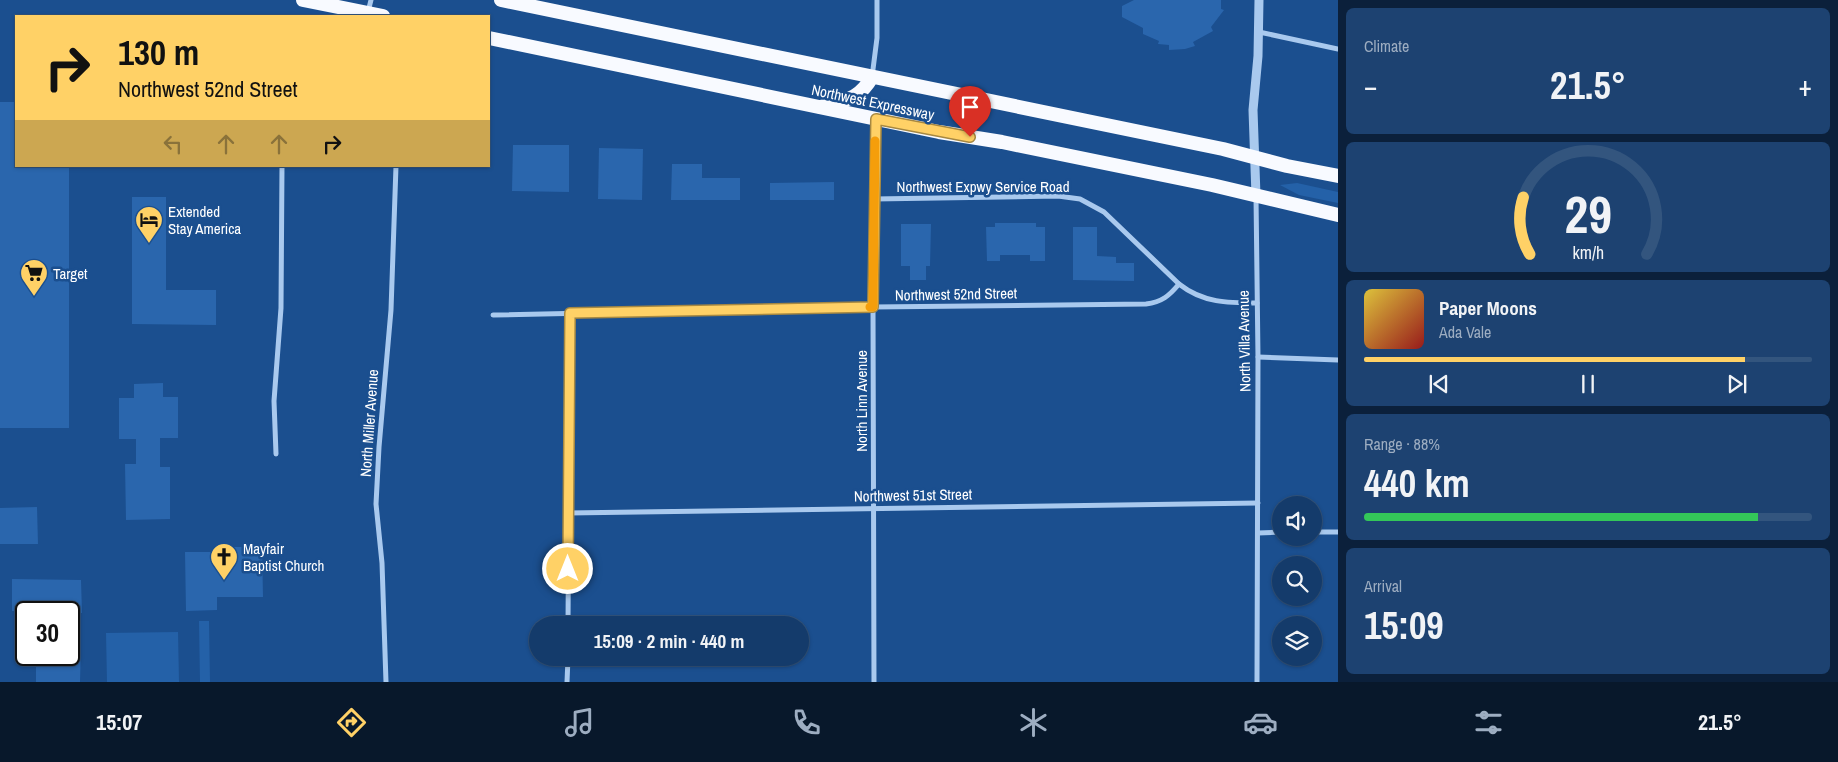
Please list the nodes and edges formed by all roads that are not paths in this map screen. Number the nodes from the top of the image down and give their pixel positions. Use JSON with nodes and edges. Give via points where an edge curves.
{"nodes":[{"id":1,"x":303,"y":0,"type":"edge"},
{"id":2,"x":501,"y":0,"type":"edge"},
{"id":3,"x":877,"y":0,"type":"edge"},
{"id":4,"x":1259,"y":0,"type":"edge"},
{"id":5,"x":368,"y":10,"type":"edge"},
{"id":6,"x":380,"y":15,"type":"edge"},
{"id":7,"x":1259,"y":32,"type":"junction"},
{"id":8,"x":490,"y":38,"type":"edge"},
{"id":9,"x":1338,"y":49,"type":"edge"},
{"id":10,"x":872,"y":77,"type":"junction"},
{"id":11,"x":821,"y":108,"type":"junction"},
{"id":12,"x":876,"y":119,"type":"junction"},
{"id":13,"x":1254,"y":158,"type":"junction"},
{"id":14,"x":282,"y":167,"type":"edge"},
{"id":15,"x":396,"y":167,"type":"edge"},
{"id":16,"x":1338,"y":176,"type":"edge"},
{"id":17,"x":1256,"y":196,"type":"junction"},
{"id":18,"x":874,"y":199,"type":"junction"},
{"id":19,"x":1338,"y":215,"type":"edge"},
{"id":20,"x":1179,"y":284,"type":"junction"},
{"id":21,"x":1257,"y":303,"type":"junction"},
{"id":22,"x":873,"y":307,"type":"junction"},
{"id":23,"x":570,"y":313,"type":"junction"},
{"id":24,"x":493,"y":315,"type":"dead end"},
{"id":25,"x":1258,"y":357,"type":"junction"},
{"id":26,"x":1338,"y":360,"type":"edge"},
{"id":27,"x":276,"y":454,"type":"dead end"},
{"id":28,"x":1258,"y":503,"type":"junction"},
{"id":29,"x":874,"y":508,"type":"junction"},
{"id":30,"x":568,"y":513,"type":"junction"},
{"id":31,"x":1272,"y":532,"type":"edge"},
{"id":32,"x":1322,"y":532,"type":"edge"},
{"id":33,"x":1338,"y":532,"type":"edge"},
{"id":34,"x":1258,"y":533,"type":"junction"},
{"id":35,"x":568,"y":616,"type":"edge"},
{"id":36,"x":568,"y":666,"type":"edge"},
{"id":37,"x":386,"y":682,"type":"edge"},
{"id":38,"x":567,"y":682,"type":"edge"},
{"id":39,"x":874,"y":682,"type":"edge"},
{"id":40,"x":1257,"y":682,"type":"edge"}],
"edges":[{"from":1,"to":5,"type":"highway"},
{"from":2,"to":10,"type":"highway","name":"Northwest Expressway"},
{"from":3,"to":10,"type":"street"},
{"from":4,"to":7,"type":"street","name":"North Villa Avenue"},
{"from":5,"to":6,"type":"highway"},
{"from":7,"to":9,"type":"street"},
{"from":7,"to":13,"type":"street","name":"North Villa Avenue","via":[[1253,110]]},
{"from":8,"to":11,"type":"highway","name":"Northwest Expressway"},
{"from":10,"to":11,"type":"highway","via":[[860,94]]},
{"from":10,"to":13,"type":"highway","name":"Northwest Expressway"},
{"from":11,"to":12,"type":"highway","name":"Northwest Expressway"},
{"from":12,"to":17,"type":"highway","name":"Northwest Expressway"},
{"from":12,"to":18,"type":"street","name":"North Linn Avenue"},
{"from":13,"to":16,"type":"highway","name":"Northwest Expressway"},
{"from":13,"to":17,"type":"street","name":"North Villa Avenue"},
{"from":14,"to":27,"type":"street","via":[[281,308],[274,401]]},
{"from":15,"to":37,"type":"street","name":"North Miller Avenue","via":[[390,310],[376,504],[382,563]]},
{"from":17,"to":19,"type":"highway","name":"Northwest Expressway"},
{"from":17,"to":21,"type":"street","name":"North Villa Avenue"},
{"from":18,"to":20,"type":"street","name":"Northwest Expwy Service Road","via":[[1058,196],[1080,199],[1104,212]]},
{"from":18,"to":22,"type":"street","name":"North Linn Avenue"},
{"from":20,"to":21,"type":"street","via":[[1206,300]]},
{"from":20,"to":22,"type":"street","name":"Northwest 52nd Street","via":[[1165,299],[1146,304]]},
{"from":21,"to":25,"type":"street","name":"North Villa Avenue"},
{"from":22,"to":23,"type":"street","name":"Northwest 52nd Street"},
{"from":22,"to":29,"type":"street","name":"North Linn Avenue"},
{"from":23,"to":24,"type":"street","name":"Northwest 52nd Street"},
{"from":23,"to":30,"type":"street"},
{"from":25,"to":26,"type":"street"},
{"from":25,"to":28,"type":"street","name":"North Villa Avenue"},
{"from":28,"to":29,"type":"street","name":"Northwest 51st Street"},
{"from":28,"to":34,"type":"street","name":"North Villa Avenue"},
{"from":29,"to":30,"type":"street","name":"Northwest 51st Street"},
{"from":29,"to":39,"type":"street","name":"North Linn Avenue"},
{"from":30,"to":35,"type":"street"},
{"from":31,"to":34,"type":"street"},
{"from":32,"to":33,"type":"street"},
{"from":34,"to":40,"type":"street","name":"North Villa Avenue"},
{"from":36,"to":38,"type":"street"}]}
